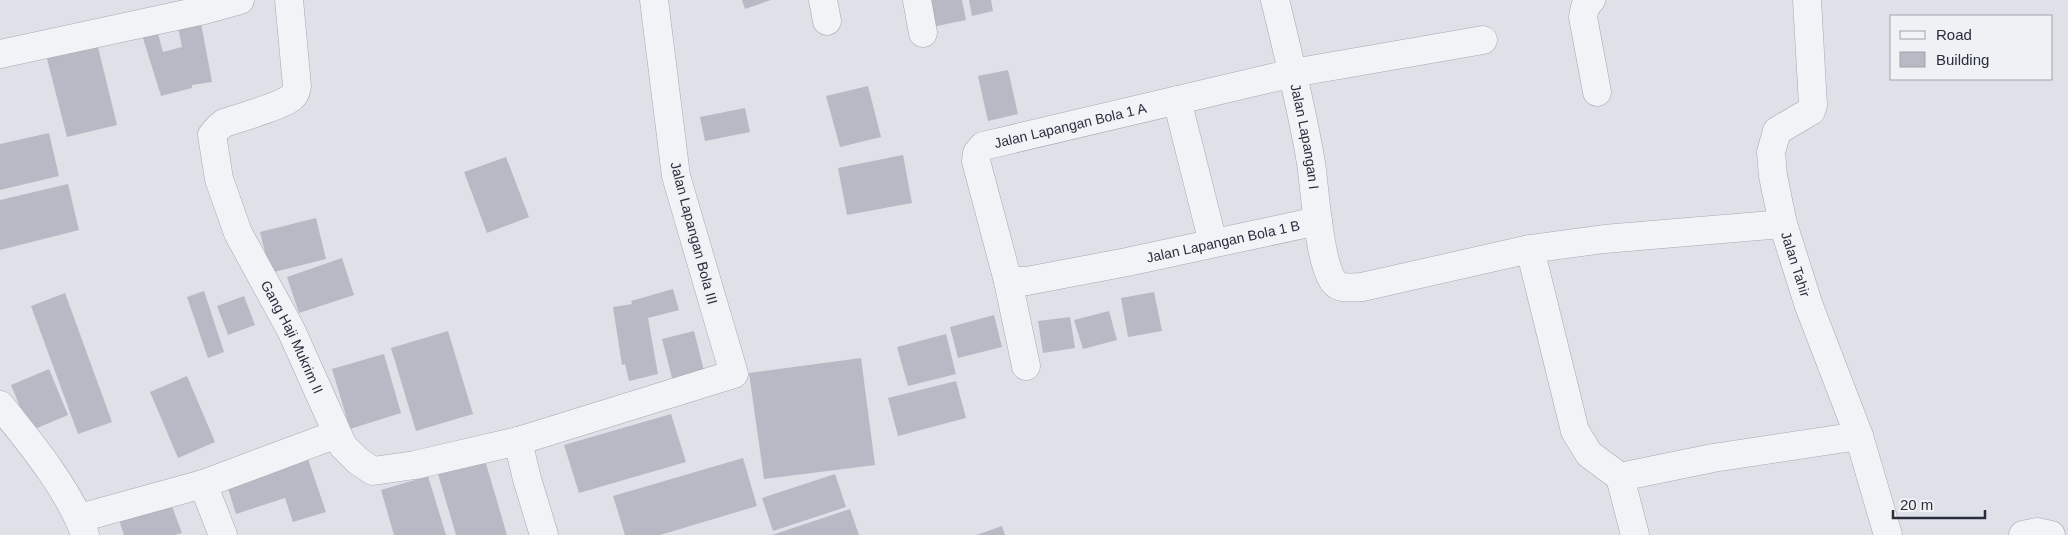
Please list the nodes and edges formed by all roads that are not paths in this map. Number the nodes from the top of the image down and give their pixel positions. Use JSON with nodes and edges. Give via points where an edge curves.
{"nodes":[{"id":1,"x":240,"y":0,"type":"edge"},
{"id":2,"x":289,"y":0,"type":"edge"},
{"id":3,"x":654,"y":0,"type":"edge"},
{"id":4,"x":917,"y":0,"type":"edge"},
{"id":5,"x":1275,"y":0,"type":"edge"},
{"id":6,"x":1591,"y":0,"type":"edge"},
{"id":7,"x":1807,"y":0,"type":"edge"},
{"id":8,"x":922,"y":33,"type":"dead end"},
{"id":9,"x":1483,"y":40,"type":"dead end"},
{"id":10,"x":0,"y":54,"type":"edge"},
{"id":11,"x":1293,"y":73,"type":"junction"},
{"id":12,"x":1597,"y":92,"type":"dead end"},
{"id":13,"x":1177,"y":100,"type":"junction"},
{"id":14,"x":1318,"y":221,"type":"junction"},
{"id":15,"x":1783,"y":224,"type":"junction"},
{"id":16,"x":1213,"y":243,"type":"junction"},
{"id":17,"x":1530,"y":249,"type":"junction"},
{"id":18,"x":1008,"y":281,"type":"junction"},
{"id":19,"x":1026,"y":366,"type":"dead end"},
{"id":20,"x":734,"y":374,"type":"joint"},
{"id":21,"x":0,"y":405,"type":"edge"},
{"id":22,"x":337,"y":434,"type":"junction"},
{"id":23,"x":1859,"y":436,"type":"junction"},
{"id":24,"x":518,"y":441,"type":"junction"},
{"id":25,"x":1620,"y":477,"type":"junction"},
{"id":26,"x":203,"y":484,"type":"junction"},
{"id":27,"x":82,"y":526,"type":"edge"},
{"id":28,"x":223,"y":535,"type":"edge"},
{"id":29,"x":544,"y":535,"type":"edge"},
{"id":30,"x":1635,"y":535,"type":"edge"},
{"id":31,"x":1888,"y":535,"type":"edge"},
{"id":32,"x":2023,"y":535,"type":"edge"},
{"id":33,"x":2051,"y":535,"type":"edge"}],
"edges":[{"from":1,"to":10,"type":"street"},
{"from":2,"to":22,"type":"street","name":"Gang Haji Mukrim II","via":[[297,86],[295,94],[291,99],[224,123],[212,135],[219,179],[238,233],[291,330]]},
{"from":3,"to":20,"type":"street","name":"Jalan Lapangan Bola III","via":[[676,176]]},
{"from":4,"to":8,"type":"street"},
{"from":5,"to":11,"type":"street","name":"Jalan Lapangan I"},
{"from":6,"to":12,"type":"street","via":[[1583,17]]},
{"from":7,"to":15,"type":"street","name":"Jalan Tahir","via":[[1813,105],[1811,111],[1777,132],[1771,152],[1772,176]]},
{"from":9,"to":11,"type":"street","name":"Jalan Lapangan Bola 1 A"},
{"from":11,"to":13,"type":"street","name":"Jalan Lapangan Bola 1 A"},
{"from":11,"to":14,"type":"street","name":"Jalan Lapangan I","via":[[1311,163]]},
{"from":13,"to":16,"type":"street"},
{"from":13,"to":18,"type":"street","name":"Jalan Lapangan Bola 1 A","via":[[983,146],[976,153]]},
{"from":14,"to":16,"type":"street","name":"Jalan Lapangan Bola 1 B"},
{"from":14,"to":17,"type":"street","name":"Jalan Lapangan I","via":[[1328,274],[1335,284],[1346,288]]},
{"from":15,"to":17,"type":"street"},
{"from":15,"to":23,"type":"street","name":"Jalan Tahir","via":[[1809,306]]},
{"from":16,"to":18,"type":"street","name":"Jalan Lapangan Bola 1 B","via":[[1027,281]]},
{"from":17,"to":25,"type":"street","via":[[1575,431],[1589,454]]},
{"from":18,"to":19,"type":"street","name":"Jalan Lapangan Bola 1 A"},
{"from":20,"to":24,"type":"street","name":"Gang Haji Mukrim II"},
{"from":21,"to":27,"type":"street","via":[[40,457]]},
{"from":22,"to":24,"type":"street","name":"Gang Haji Mukrim II","via":[[343,446],[358,461],[373,470]]},
{"from":22,"to":26,"type":"street"},
{"from":23,"to":25,"type":"street","via":[[1713,458]]},
{"from":23,"to":31,"type":"street","name":"Jalan Tahir"},
{"from":24,"to":29,"type":"street"},
{"from":25,"to":30,"type":"street"},
{"from":26,"to":27,"type":"street"},
{"from":26,"to":28,"type":"street"},
{"from":32,"to":33,"type":"street","via":[[2037,532]]}]}
